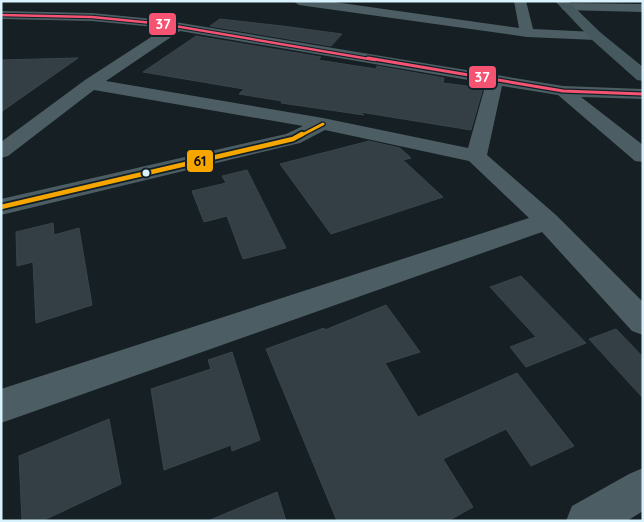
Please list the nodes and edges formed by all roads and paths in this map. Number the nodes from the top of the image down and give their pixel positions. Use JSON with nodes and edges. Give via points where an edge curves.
{"nodes":[{"id":1,"x":299,"y":1,"type":"edge"},
{"id":2,"x":394,"y":1,"type":"edge"},
{"id":3,"x":520,"y":1,"type":"edge"},
{"id":4,"x":55,"y":3,"type":"dead end"},
{"id":5,"x":564,"y":4,"type":"edge"},
{"id":6,"x":124,"y":7,"type":"dead end"},
{"id":7,"x":637,"y":8,"type":"edge"},
{"id":8,"x":1,"y":15,"type":"edge"},
{"id":9,"x":391,"y":15,"type":"junction"},
{"id":10,"x":643,"y":16,"type":"edge"},
{"id":11,"x":170,"y":25,"type":"junction"},
{"id":12,"x":527,"y":33,"type":"junction"},
{"id":13,"x":596,"y":36,"type":"junction"},
{"id":14,"x":643,"y":76,"type":"edge"},
{"id":15,"x":495,"y":79,"type":"junction"},
{"id":16,"x":91,"y":84,"type":"junction"},
{"id":17,"x":563,"y":91,"type":"junction"},
{"id":18,"x":643,"y":94,"type":"edge"},
{"id":19,"x":323,"y":124,"type":"junction"},
{"id":20,"x":1,"y":152,"type":"edge"},
{"id":21,"x":476,"y":156,"type":"junction"},
{"id":22,"x":643,"y":156,"type":"edge"},
{"id":23,"x":1,"y":207,"type":"edge"},
{"id":24,"x":547,"y":221,"type":"junction"},
{"id":25,"x":643,"y":322,"type":"edge"},
{"id":26,"x":1,"y":406,"type":"edge"},
{"id":27,"x":643,"y":488,"type":"edge"},
{"id":28,"x":587,"y":521,"type":"edge"}],
"edges":[{"from":1,"to":9,"type":"street"},
{"from":2,"to":9,"type":"street"},
{"from":3,"to":12,"type":"street"},
{"from":4,"to":8,"type":"street"},
{"from":5,"to":7,"type":"street"},
{"from":5,"to":13,"type":"street"},
{"from":6,"to":11,"type":"street"},
{"from":7,"to":10,"type":"street"},
{"from":8,"to":11,"type":"street","via":[[92,17]]},
{"from":9,"to":12,"type":"street"},
{"from":11,"to":15,"type":"street"},
{"from":11,"to":16,"type":"street"},
{"from":12,"to":13,"type":"street"},
{"from":13,"to":14,"type":"street"},
{"from":15,"to":17,"type":"street"},
{"from":15,"to":21,"type":"street"},
{"from":16,"to":19,"type":"street"},
{"from":16,"to":20,"type":"street"},
{"from":17,"to":18,"type":"street"},
{"from":17,"to":22,"type":"street"},
{"from":19,"to":21,"type":"street"},
{"from":19,"to":23,"type":"street","via":[[293,139]]},
{"from":21,"to":24,"type":"street"},
{"from":24,"to":25,"type":"street"},
{"from":24,"to":26,"type":"street"},
{"from":27,"to":28,"type":"street"}]}
